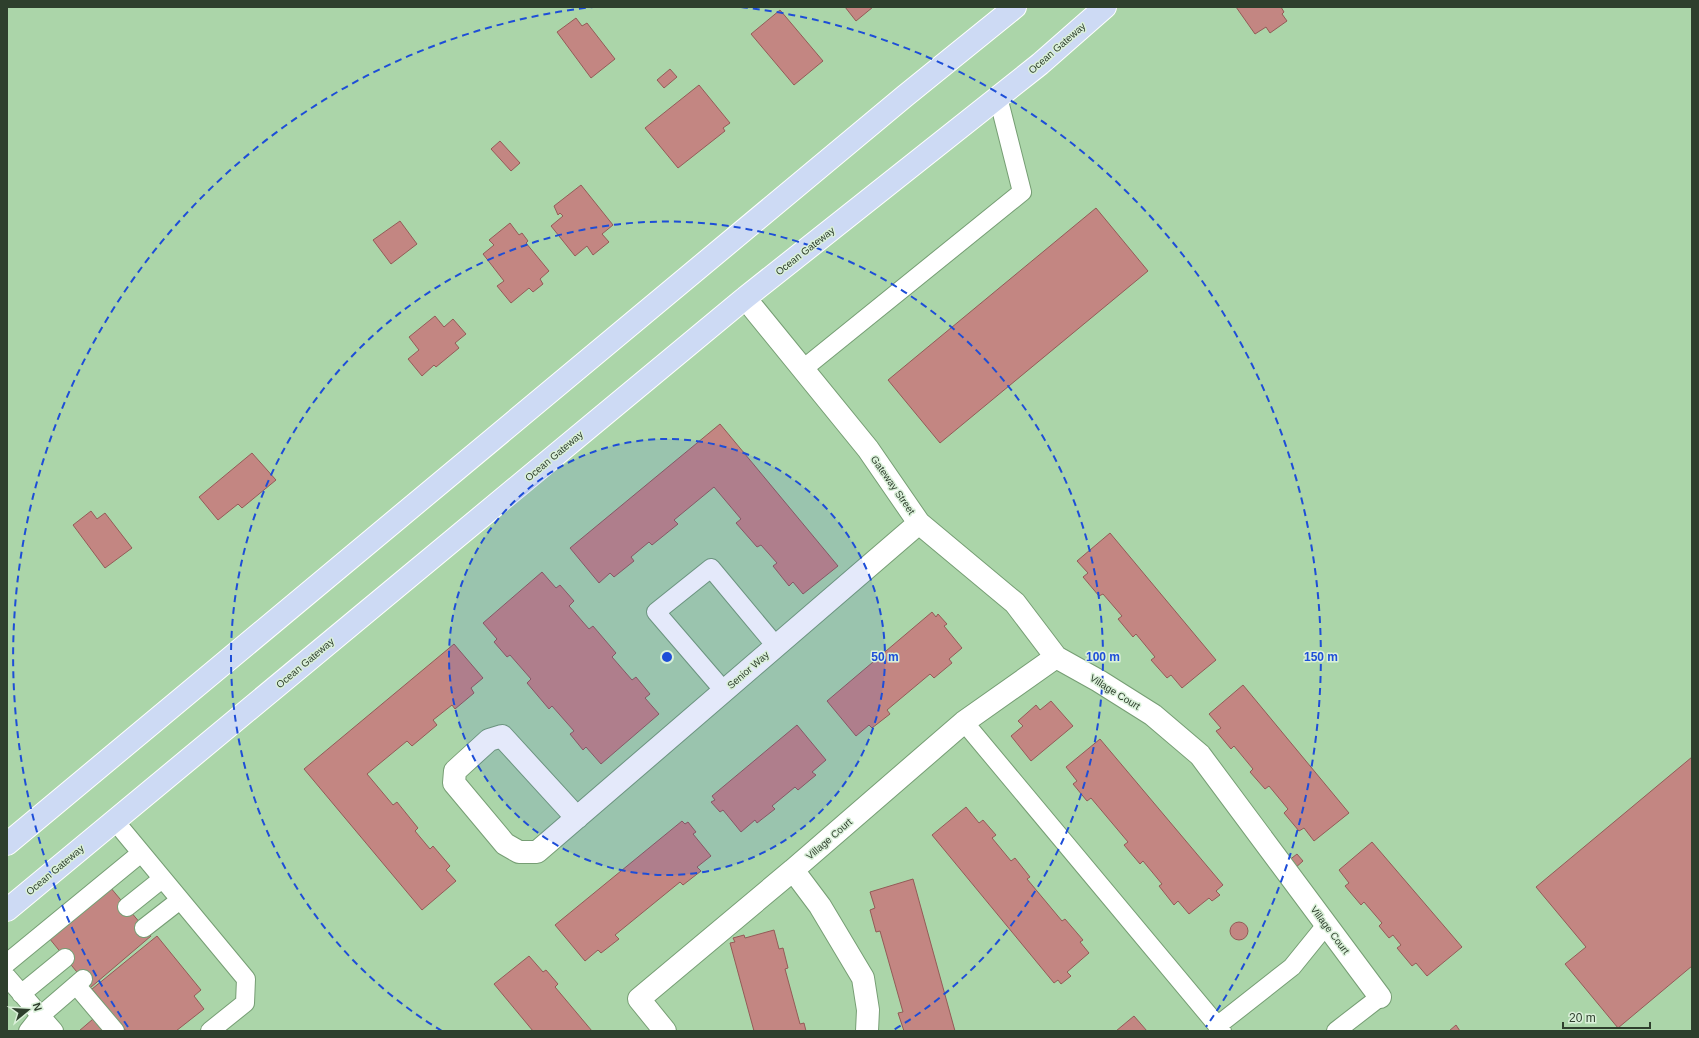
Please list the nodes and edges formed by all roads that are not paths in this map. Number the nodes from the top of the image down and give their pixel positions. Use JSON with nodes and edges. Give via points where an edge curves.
{"nodes":[{"id":1,"x":1014,"y":7,"type":"edge"},
{"id":2,"x":1105,"y":7,"type":"edge"},
{"id":3,"x":998,"y":98,"type":"junction"},
{"id":4,"x":745,"y":298,"type":"junction"},
{"id":5,"x":803,"y":369,"type":"junction"},
{"id":6,"x":920,"y":523,"type":"junction"},
{"id":7,"x":776,"y":646,"type":"junction"},
{"id":8,"x":1056,"y":657,"type":"junction"},
{"id":9,"x":724,"y":691,"type":"junction"},
{"id":10,"x":964,"y":722,"type":"junction"},
{"id":11,"x":577,"y":818,"type":"junction"},
{"id":12,"x":114,"y":820,"type":"junction"},
{"id":13,"x":7,"y":844,"type":"edge"},
{"id":14,"x":141,"y":853,"type":"junction"},
{"id":15,"x":793,"y":870,"type":"junction"},
{"id":16,"x":162,"y":879,"type":"junction"},
{"id":17,"x":180,"y":900,"type":"junction"},
{"id":18,"x":127,"y":907,"type":"dead end"},
{"id":19,"x":7,"y":910,"type":"edge"},
{"id":20,"x":1326,"y":925,"type":"junction"},
{"id":21,"x":144,"y":928,"type":"dead end"},
{"id":22,"x":65,"y":958,"type":"dead end"},
{"id":23,"x":7,"y":963,"type":"edge"},
{"id":24,"x":7,"y":977,"type":"edge"},
{"id":25,"x":21,"y":994,"type":"junction"},
{"id":26,"x":1380,"y":997,"type":"joint"},
{"id":27,"x":40,"y":1016,"type":"junction"},
{"id":28,"x":1219,"y":1028,"type":"edge"},
{"id":29,"x":28,"y":1031,"type":"edge"},
{"id":30,"x":54,"y":1031,"type":"edge"},
{"id":31,"x":115,"y":1031,"type":"edge"},
{"id":32,"x":210,"y":1031,"type":"edge"},
{"id":33,"x":665,"y":1031,"type":"edge"},
{"id":34,"x":867,"y":1031,"type":"edge"},
{"id":35,"x":1336,"y":1031,"type":"edge"}],
"edges":[{"from":1,"to":13,"type":"main road"},
{"from":2,"to":3,"type":"main road","name":"Ocean Gateway"},
{"from":3,"to":4,"type":"main road","name":"Ocean Gateway"},
{"from":3,"to":5,"type":"lane","via":[[1022,192]]},
{"from":4,"to":5,"type":"street","name":"Gateway Street"},
{"from":4,"to":12,"type":"main road","name":"Ocean Gateway"},
{"from":5,"to":6,"type":"street","name":"Gateway Street","via":[[868,449]]},
{"from":6,"to":7,"type":"street","name":"Senior Way"},
{"from":6,"to":8,"type":"street","name":"Gateway Street","via":[[1015,603]]},
{"from":7,"to":9,"type":"street","name":"Senior Way"},
{"from":7,"to":9,"type":"lane","via":[[711,568],[656,612]]},
{"from":8,"to":10,"type":"street","name":"Village Court"},
{"from":8,"to":20,"type":"street","name":"Village Court","via":[[1100,681],[1153,716],[1200,755]]},
{"from":9,"to":11,"type":"street","name":"Senior Way"},
{"from":10,"to":15,"type":"street","name":"Village Court"},
{"from":10,"to":28,"type":"lane"},
{"from":11,"to":11,"type":"street","name":"Senior Way","via":[[502,736],[489,740],[455,771],[454,782],[505,844],[519,852],[538,852]]},
{"from":12,"to":14,"type":"lane"},
{"from":12,"to":19,"type":"main road","name":"Ocean Gateway"},
{"from":14,"to":16,"type":"lane"},
{"from":14,"to":23,"type":"lane"},
{"from":15,"to":33,"type":"street","name":"Village Court","via":[[639,999]]},
{"from":15,"to":34,"type":"street","via":[[820,906],[863,978],[868,1010]]},
{"from":16,"to":17,"type":"lane"},
{"from":16,"to":18,"type":"lane"},
{"from":17,"to":21,"type":"lane"},
{"from":17,"to":32,"type":"lane","via":[[246,979],[245,1003]]},
{"from":20,"to":26,"type":"street","name":"Village Court"},
{"from":20,"to":28,"type":"lane","via":[[1292,967]]},
{"from":22,"to":25,"type":"lane"},
{"from":24,"to":25,"type":"lane"},
{"from":25,"to":27,"type":"lane"},
{"from":26,"to":35,"type":"lane"},
{"from":27,"to":29,"type":"lane"},
{"from":27,"to":30,"type":"lane"},
{"from":27,"to":31,"type":"lane","via":[[80,982]]}]}
